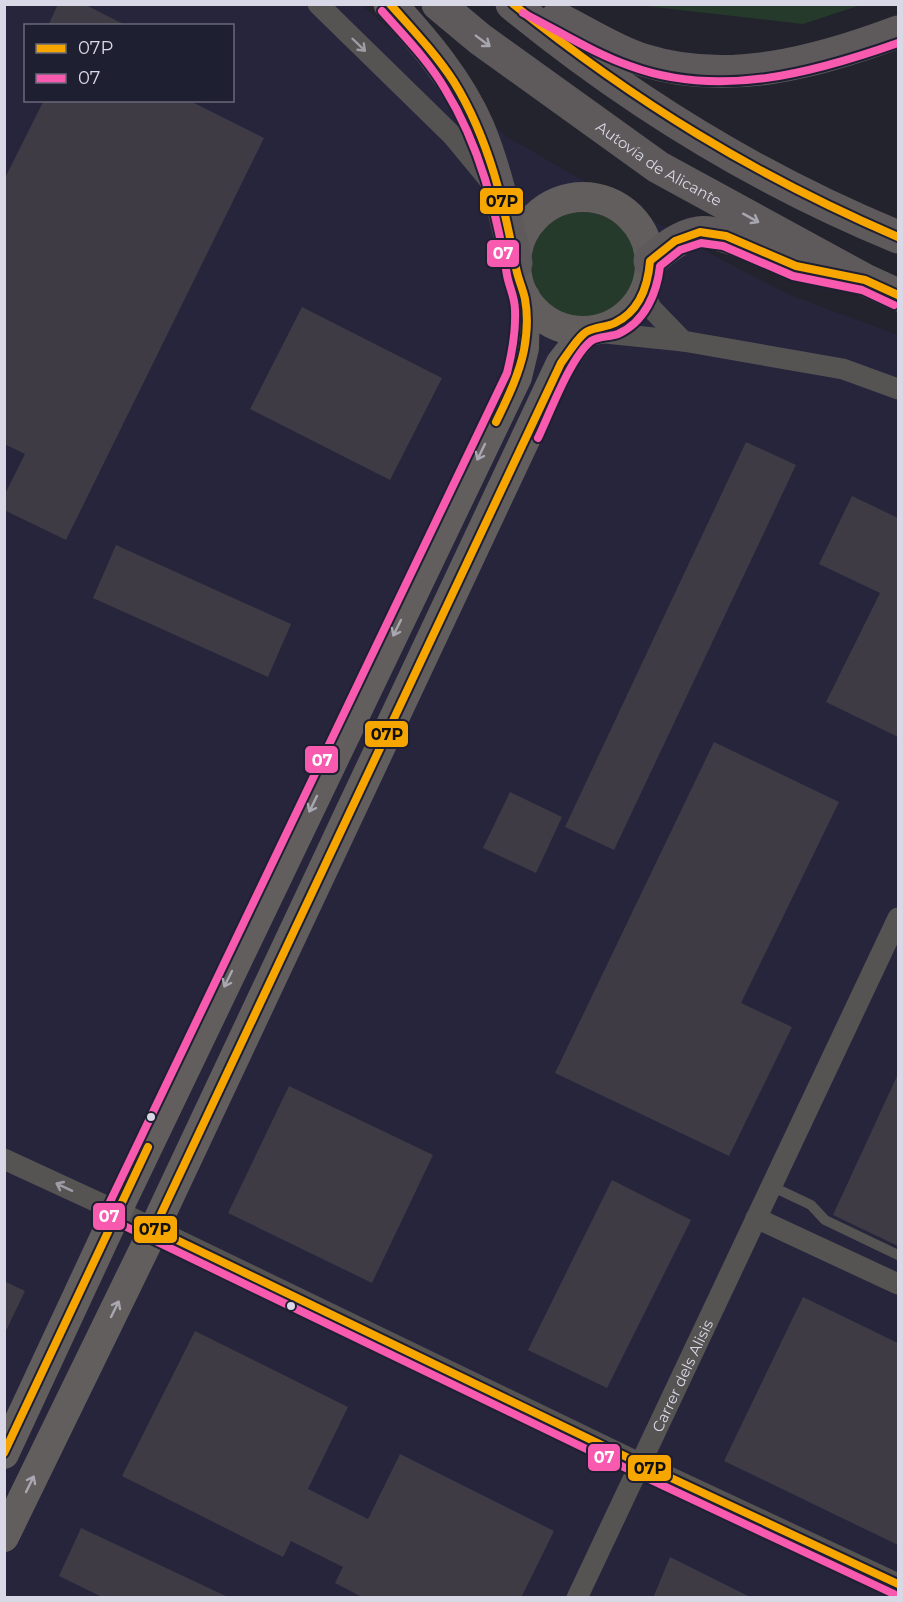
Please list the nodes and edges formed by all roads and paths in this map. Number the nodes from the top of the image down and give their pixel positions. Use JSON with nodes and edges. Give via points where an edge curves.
{"nodes":[{"id":1,"x":318,"y":4,"type":"edge"},
{"id":2,"x":390,"y":4,"type":"edge"},
{"id":3,"x":438,"y":4,"type":"edge"},
{"id":4,"x":512,"y":4,"type":"edge"},
{"id":5,"x":528,"y":4,"type":"edge"},
{"id":6,"x":898,"y":32,"type":"edge"},
{"id":7,"x":498,"y":191,"type":"junction"},
{"id":8,"x":898,"y":237,"type":"edge"},
{"id":9,"x":650,"y":261,"type":"junction"},
{"id":10,"x":516,"y":263,"type":"junction"},
{"id":11,"x":865,"y":280,"type":"junction"},
{"id":12,"x":644,"y":292,"type":"junction"},
{"id":13,"x":898,"y":295,"type":"edge"},
{"id":14,"x":525,"y":297,"type":"junction"},
{"id":15,"x":586,"y":331,"type":"junction"},
{"id":16,"x":682,"y":341,"type":"junction"},
{"id":17,"x":898,"y":388,"type":"edge"},
{"id":18,"x":898,"y":918,"type":"edge"},
{"id":19,"x":4,"y":1159,"type":"edge"},
{"id":20,"x":771,"y":1186,"type":"junction"},
{"id":21,"x":117,"y":1211,"type":"junction"},
{"id":22,"x":756,"y":1218,"type":"junction"},
{"id":23,"x":154,"y":1229,"type":"junction"},
{"id":24,"x":898,"y":1255,"type":"edge"},
{"id":25,"x":898,"y":1284,"type":"edge"},
{"id":26,"x":4,"y":1454,"type":"edge"},
{"id":27,"x":639,"y":1463,"type":"junction"},
{"id":28,"x":4,"y":1537,"type":"edge"},
{"id":29,"x":898,"y":1584,"type":"edge"},
{"id":30,"x":577,"y":1598,"type":"edge"}],
"edges":[{"from":1,"to":7,"type":"street","one_way":true,"via":[[453,136]]},
{"from":2,"to":7,"type":"highway","via":[[453,82],[477,125]]},
{"from":3,"to":11,"type":"highway","name":"Autovía de Alicante","one_way":true,"via":[[480,39],[658,166]]},
{"from":4,"to":8,"type":"highway","via":[[561,45],[659,112],[762,173]]},
{"from":5,"to":6,"type":"highway","via":[[599,42],[644,60],[694,71],[741,72],[801,63]]},
{"from":7,"to":10,"type":"highway"},
{"from":9,"to":10,"type":"street","via":[[645,238],[633,219],[615,205],[593,198],[570,198],[549,206],[531,221],[520,241]]},
{"from":9,"to":11,"type":"highway","via":[[675,241],[700,232],[726,236],[796,266]]},
{"from":9,"to":12,"type":"street"},
{"from":10,"to":14,"type":"street"},
{"from":11,"to":13,"type":"highway","name":"Autovía de Alicante"},
{"from":12,"to":15,"type":"street","via":[[626,316]]},
{"from":12,"to":16,"type":"street","via":[[651,308]]},
{"from":14,"to":15,"type":"street","via":[[557,326]]},
{"from":14,"to":21,"type":"street","one_way":true,"via":[[524,348],[517,377]]},
{"from":15,"to":16,"type":"street"},
{"from":15,"to":23,"type":"street","via":[[557,371]]},
{"from":16,"to":17,"type":"street","via":[[843,369]]},
{"from":18,"to":20,"type":"street","name":"Carrer dels Alisis"},
{"from":21,"to":19,"type":"street","one_way":true},
{"from":20,"to":22,"type":"street","name":"Carrer dels Alisis"},
{"from":20,"to":24,"type":"lane","via":[[811,1205],[825,1220]]},
{"from":21,"to":23,"type":"street"},
{"from":21,"to":26,"type":"street"},
{"from":22,"to":25,"type":"street"},
{"from":22,"to":27,"type":"street","name":"Carrer dels Alisis"},
{"from":23,"to":27,"type":"street"},
{"from":28,"to":23,"type":"street","one_way":true},
{"from":27,"to":29,"type":"street"},
{"from":27,"to":30,"type":"street","name":"Carrer dels Alisis"}]}
